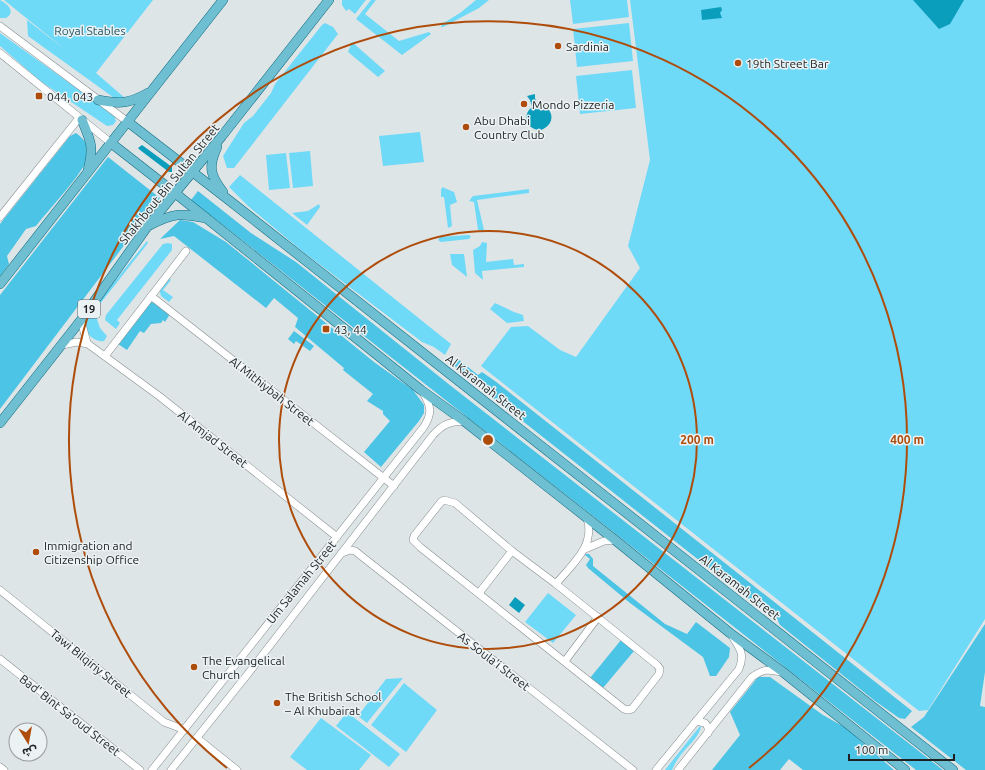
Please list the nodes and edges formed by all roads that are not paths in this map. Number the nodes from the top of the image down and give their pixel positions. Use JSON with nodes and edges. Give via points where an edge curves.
{"nodes":[{"id":1,"x":223,"y":0,"type":"edge"},
{"id":2,"x":329,"y":0,"type":"edge"},
{"id":3,"x":0,"y":26,"type":"edge"},
{"id":4,"x":0,"y":53,"type":"edge"},
{"id":5,"x":151,"y":92,"type":"junction"},
{"id":6,"x":98,"y":100,"type":"junction"},
{"id":7,"x":80,"y":119,"type":"junction"},
{"id":8,"x":128,"y":122,"type":"junction"},
{"id":9,"x":222,"y":136,"type":"junction"},
{"id":10,"x":111,"y":143,"type":"junction"},
{"id":11,"x":87,"y":173,"type":"junction"},
{"id":12,"x":192,"y":173,"type":"junction"},
{"id":13,"x":175,"y":193,"type":"junction"},
{"id":14,"x":230,"y":201,"type":"junction"},
{"id":15,"x":0,"y":216,"type":"edge"},
{"id":16,"x":207,"y":218,"type":"junction"},
{"id":17,"x":147,"y":227,"type":"junction"},
{"id":18,"x":186,"y":251,"type":"dead end"},
{"id":19,"x":0,"y":284,"type":"edge"},
{"id":20,"x":150,"y":296,"type":"junction"},
{"id":21,"x":81,"y":320,"type":"junction"},
{"id":22,"x":87,"y":343,"type":"junction"},
{"id":23,"x":62,"y":345,"type":"junction"},
{"id":24,"x":104,"y":356,"type":"junction"},
{"id":25,"x":421,"y":390,"type":"junction"},
{"id":26,"x":464,"y":421,"type":"junction"},
{"id":27,"x":0,"y":423,"type":"edge"},
{"id":28,"x":384,"y":478,"type":"junction"},
{"id":29,"x":394,"y":486,"type":"junction"},
{"id":30,"x":587,"y":518,"type":"junction"},
{"id":31,"x":337,"y":537,"type":"junction"},
{"id":32,"x":354,"y":537,"type":"junction"},
{"id":33,"x":615,"y":540,"type":"junction"},
{"id":34,"x":585,"y":549,"type":"junction"},
{"id":35,"x":355,"y":551,"type":"junction"},
{"id":36,"x":512,"y":551,"type":"junction"},
{"id":37,"x":342,"y":553,"type":"junction"},
{"id":38,"x":556,"y":584,"type":"junction"},
{"id":39,"x":0,"y":590,"type":"edge"},
{"id":40,"x":479,"y":593,"type":"junction"},
{"id":41,"x":598,"y":618,"type":"junction"},
{"id":42,"x":730,"y":633,"type":"junction"},
{"id":43,"x":0,"y":659,"type":"edge"},
{"id":44,"x":565,"y":661,"type":"junction"},
{"id":45,"x":783,"y":672,"type":"junction"},
{"id":46,"x":696,"y":721,"type":"junction"},
{"id":47,"x":185,"y":730,"type":"junction"},
{"id":48,"x":708,"y":733,"type":"junction"},
{"id":49,"x":197,"y":738,"type":"junction"},
{"id":50,"x":0,"y":767,"type":"edge"},
{"id":51,"x":4,"y":770,"type":"edge"},
{"id":52,"x":140,"y":770,"type":"edge"},
{"id":53,"x":152,"y":770,"type":"edge"},
{"id":54,"x":171,"y":770,"type":"edge"},
{"id":55,"x":238,"y":770,"type":"edge"},
{"id":56,"x":633,"y":770,"type":"edge"},
{"id":57,"x":655,"y":770,"type":"edge"},
{"id":58,"x":678,"y":770,"type":"edge"},
{"id":59,"x":905,"y":770,"type":"edge"},
{"id":60,"x":953,"y":770,"type":"edge"}],
"edges":[{"from":1,"to":5,"type":"main road"},
{"from":2,"to":9,"type":"main road","name":"Shakhbout Bin Sultan Street","number":"19"},
{"from":3,"to":6,"type":"street","name":"Al Karamah Street"},
{"from":4,"to":7,"type":"street"},
{"from":5,"to":6,"type":"main road","via":[[133,101]]},
{"from":5,"to":8,"type":"main road"},
{"from":6,"to":8,"type":"street","name":"Al Karamah Street"},
{"from":7,"to":10,"type":"street"},
{"from":7,"to":11,"type":"main road","via":[[92,146]]},
{"from":7,"to":15,"type":"street"},
{"from":8,"to":10,"type":"main road"},
{"from":8,"to":12,"type":"main road","name":"Al Karamah Street"},
{"from":9,"to":12,"type":"main road","name":"Shakhbout Bin Sultan Street","number":"19"},
{"from":9,"to":14,"type":"main road","via":[[212,161],[211,171],[214,180]]},
{"from":10,"to":11,"type":"main road"},
{"from":10,"to":13,"type":"main road"},
{"from":11,"to":19,"type":"main road"},
{"from":12,"to":13,"type":"main road","name":"Shakhbout Bin Sultan Street","number":"19"},
{"from":12,"to":14,"type":"main road","name":"Al Karamah Street"},
{"from":13,"to":16,"type":"main road"},
{"from":13,"to":17,"type":"main road","name":"Shakhbout Bin Sultan Street","number":"19"},
{"from":14,"to":60,"type":"main road","name":"Al Karamah Street"},
{"from":16,"to":17,"type":"main road","via":[[178,214]]},
{"from":16,"to":25,"type":"main road"},
{"from":17,"to":21,"type":"main road","name":"Shakhbout Bin Sultan Street","number":"19"},
{"from":18,"to":20,"type":"street"},
{"from":20,"to":24,"type":"street"},
{"from":20,"to":28,"type":"street","name":"Al Mithiybah Street"},
{"from":21,"to":22,"type":"street"},
{"from":21,"to":23,"type":"main road","name":"Shakhbout Bin Sultan Street","number":"19"},
{"from":22,"to":23,"type":"street"},
{"from":22,"to":24,"type":"street","name":"Al Amjad Street"},
{"from":23,"to":27,"type":"main road","name":"Shakhbout Bin Sultan Street","number":"19"},
{"from":24,"to":31,"type":"street","name":"Al Amjad Street"},
{"from":25,"to":26,"type":"main road"},
{"from":25,"to":28,"type":"street","name":"Um Salamah Street","via":[[429,404],[427,421]]},
{"from":26,"to":29,"type":"street","name":"Um Salamah Street","via":[[444,424],[438,429]]},
{"from":26,"to":30,"type":"main road"},
{"from":28,"to":29,"type":"street","name":"Al Mithiybah Street"},
{"from":28,"to":31,"type":"street","name":"Um Salamah Street"},
{"from":29,"to":32,"type":"street","name":"Um Salamah Street"},
{"from":30,"to":33,"type":"main road"},
{"from":30,"to":34,"type":"street","via":[[590,533]]},
{"from":31,"to":47,"type":"street","name":"Um Salamah Street"},
{"from":32,"to":35,"type":"street"},
{"from":32,"to":37,"type":"street","name":"Um Salamah Street"},
{"from":33,"to":34,"type":"street","via":[[604,541]]},
{"from":33,"to":42,"type":"main road"},
{"from":34,"to":38,"type":"street"},
{"from":35,"to":37,"type":"street"},
{"from":35,"to":56,"type":"street","name":"As Soula'i Street"},
{"from":36,"to":38,"type":"street"},
{"from":36,"to":40,"type":"street"},
{"from":36,"to":40,"type":"street","via":[[455,502],[444,500],[414,536],[420,547]]},
{"from":37,"to":49,"type":"street","name":"Um Salamah Street"},
{"from":38,"to":41,"type":"street"},
{"from":39,"to":47,"type":"street","name":"Tawi Bilqiriy Street","via":[[164,722]]},
{"from":40,"to":44,"type":"street"},
{"from":41,"to":44,"type":"street"},
{"from":41,"to":44,"type":"street","via":[[657,665],[660,669],[659,674],[632,709],[628,710]]},
{"from":42,"to":45,"type":"main road"},
{"from":42,"to":46,"type":"street","via":[[742,653],[739,669]]},
{"from":43,"to":52,"type":"street","name":"Bad' Bint Sa'oud Street"},
{"from":45,"to":48,"type":"street","via":[[770,669],[760,671],[752,677]]},
{"from":45,"to":59,"type":"main road"},
{"from":46,"to":48,"type":"street","via":[[705,723]]},
{"from":46,"to":57,"type":"street"},
{"from":47,"to":53,"type":"street","name":"Um Salamah Street"},
{"from":48,"to":58,"type":"street"},
{"from":49,"to":54,"type":"street","name":"Um Salamah Street"},
{"from":49,"to":55,"type":"street"},
{"from":50,"to":51,"type":"street"}]}
